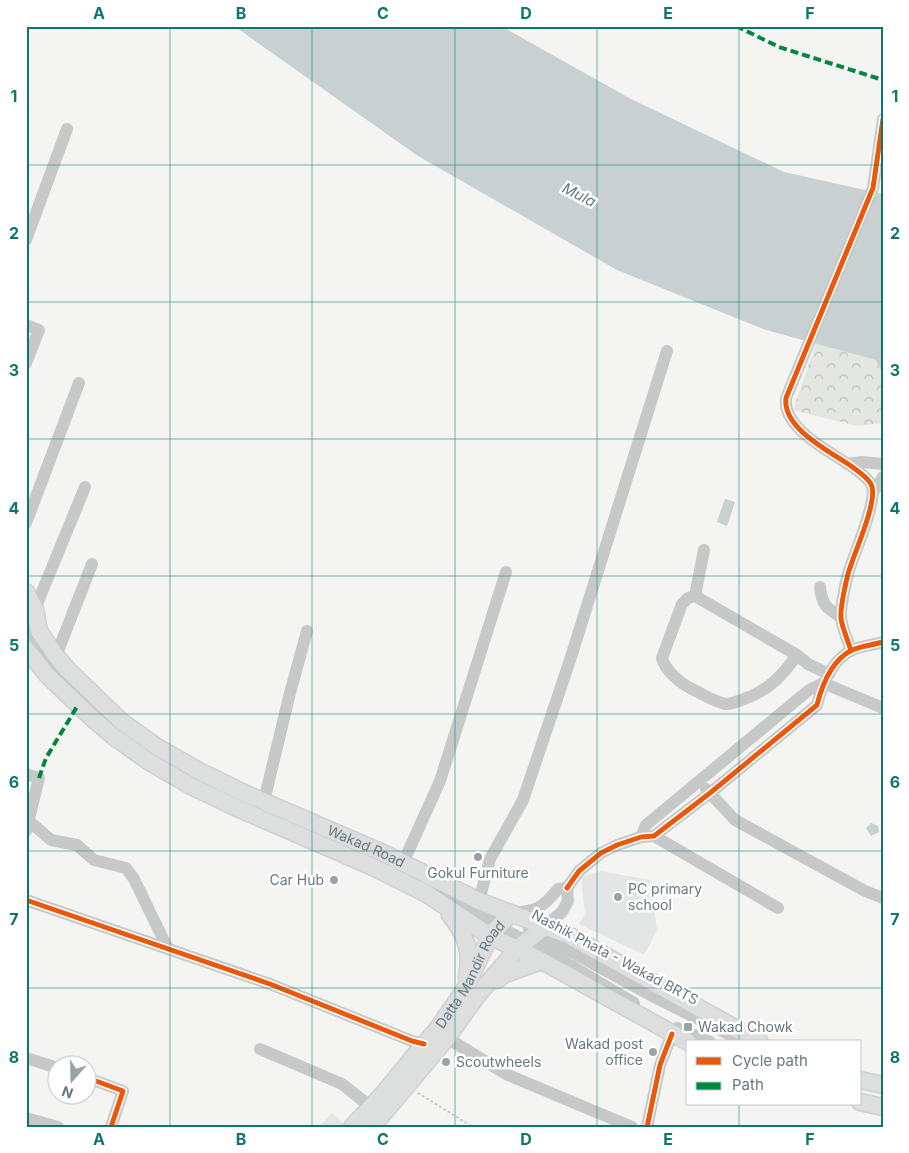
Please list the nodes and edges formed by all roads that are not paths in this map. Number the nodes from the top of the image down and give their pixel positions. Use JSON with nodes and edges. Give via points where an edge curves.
{"nodes":[{"id":1,"x":883,"y":119,"type":"edge"},
{"id":2,"x":67,"y":129,"type":"dead end"},
{"id":3,"x":26,"y":240,"type":"edge"},
{"id":4,"x":26,"y":326,"type":"edge"},
{"id":5,"x":667,"y":351,"type":"dead end"},
{"id":6,"x":26,"y":363,"type":"edge"},
{"id":7,"x":79,"y":383,"type":"dead end"},
{"id":8,"x":847,"y":464,"type":"junction"},
{"id":9,"x":883,"y":464,"type":"edge"},
{"id":10,"x":883,"y":477,"type":"edge"},
{"id":11,"x":85,"y":487,"type":"dead end"},
{"id":12,"x":873,"y":492,"type":"junction"},
{"id":13,"x":26,"y":523,"type":"edge"},
{"id":14,"x":704,"y":550,"type":"dead end"},
{"id":15,"x":92,"y":564,"type":"dead end"},
{"id":16,"x":506,"y":572,"type":"dead end"},
{"id":17,"x":820,"y":587,"type":"dead end"},
{"id":18,"x":26,"y":592,"type":"edge"},
{"id":19,"x":695,"y":596,"type":"junction"},
{"id":20,"x":34,"y":609,"type":"junction"},
{"id":21,"x":841,"y":617,"type":"junction"},
{"id":22,"x":26,"y":629,"type":"edge"},
{"id":23,"x":307,"y":631,"type":"dead end"},
{"id":24,"x":883,"y":642,"type":"edge"},
{"id":25,"x":26,"y":649,"type":"edge"},
{"id":26,"x":851,"y":650,"type":"junction"},
{"id":27,"x":796,"y":655,"type":"junction"},
{"id":28,"x":56,"y":656,"type":"junction"},
{"id":29,"x":826,"y":679,"type":"junction"},
{"id":30,"x":883,"y":708,"type":"edge"},
{"id":31,"x":26,"y":774,"type":"edge"},
{"id":32,"x":698,"y":782,"type":"junction"},
{"id":33,"x":710,"y":793,"type":"junction"},
{"id":34,"x":264,"y":802,"type":"junction"},
{"id":35,"x":28,"y":826,"type":"edge"},
{"id":36,"x":647,"y":837,"type":"junction"},
{"id":37,"x":403,"y":863,"type":"junction"},
{"id":38,"x":567,"y":888,"type":"junction"},
{"id":39,"x":427,"y":894,"type":"junction"},
{"id":40,"x":883,"y":898,"type":"edge"},
{"id":41,"x":26,"y":900,"type":"edge"},
{"id":42,"x":474,"y":903,"type":"junction"},
{"id":43,"x":778,"y":908,"type":"dead end"},
{"id":44,"x":502,"y":923,"type":"junction"},
{"id":45,"x":532,"y":938,"type":"junction"},
{"id":46,"x":168,"y":949,"type":"junction"},
{"id":47,"x":542,"y":961,"type":"junction"},
{"id":48,"x":470,"y":993,"type":"junction"},
{"id":49,"x":672,"y":1034,"type":"junction"},
{"id":50,"x":447,"y":1038,"type":"junction"},
{"id":51,"x":705,"y":1040,"type":"edge"},
{"id":52,"x":740,"y":1040,"type":"edge"},
{"id":53,"x":756,"y":1040,"type":"edge"},
{"id":54,"x":686,"y":1041,"type":"edge"},
{"id":55,"x":424,"y":1044,"type":"junction"},
{"id":56,"x":260,"y":1048,"type":"dead end"},
{"id":57,"x":26,"y":1058,"type":"edge"},
{"id":58,"x":48,"y":1065,"type":"edge"},
{"id":59,"x":862,"y":1072,"type":"edge"},
{"id":60,"x":883,"y":1077,"type":"edge"},
{"id":61,"x":862,"y":1080,"type":"edge"},
{"id":62,"x":98,"y":1082,"type":"edge"},
{"id":63,"x":883,"y":1085,"type":"edge"},
{"id":64,"x":862,"y":1090,"type":"edge"},
{"id":65,"x":883,"y":1095,"type":"edge"},
{"id":66,"x":862,"y":1103,"type":"edge"},
{"id":67,"x":371,"y":1107,"type":"junction"},
{"id":68,"x":883,"y":1108,"type":"edge"},
{"id":69,"x":26,"y":1118,"type":"edge"},
{"id":70,"x":58,"y":1127,"type":"edge"},
{"id":71,"x":112,"y":1127,"type":"edge"},
{"id":72,"x":352,"y":1127,"type":"edge"},
{"id":73,"x":372,"y":1127,"type":"edge"},
{"id":74,"x":632,"y":1127,"type":"edge"},
{"id":75,"x":647,"y":1127,"type":"edge"}],
"edges":[{"from":1,"to":8,"type":"street","via":[[873,188],[784,406],[806,435]]},
{"from":2,"to":3,"type":"street"},
{"from":4,"to":6,"type":"street","via":[[39,330]]},
{"from":5,"to":42,"type":"street","via":[[523,800],[490,859]]},
{"from":7,"to":13,"type":"street"},
{"from":8,"to":9,"type":"street"},
{"from":8,"to":12,"type":"street","via":[[871,484]]},
{"from":10,"to":12,"type":"street"},
{"from":11,"to":20,"type":"street"},
{"from":12,"to":21,"type":"street","via":[[863,535],[851,566]]},
{"from":14,"to":19,"type":"street"},
{"from":15,"to":28,"type":"street"},
{"from":16,"to":37,"type":"street","via":[[438,787]]},
{"from":17,"to":21,"type":"street","via":[[822,601]]},
{"from":18,"to":20,"type":"main road","name":"Wakad Road"},
{"from":19,"to":27,"type":"street"},
{"from":19,"to":27,"type":"street","via":[[682,604],[662,658],[683,684],[728,704],[766,689],[785,672]]},
{"from":20,"to":28,"type":"main road","name":"Wakad Road","via":[[39,631]]},
{"from":21,"to":26,"type":"street"},
{"from":22,"to":42,"type":"street","via":[[41,651],[102,716],[166,762],[267,811]]},
{"from":23,"to":34,"type":"street"},
{"from":24,"to":26,"type":"street"},
{"from":25,"to":39,"type":"main road","name":"Wakad Road","via":[[48,676],[91,718],[148,761],[237,808]]},
{"from":26,"to":29,"type":"street"},
{"from":27,"to":29,"type":"street"},
{"from":28,"to":34,"type":"main road","name":"Wakad Road","via":[[122,722],[157,747]]},
{"from":29,"to":30,"type":"street"},
{"from":29,"to":32,"type":"street","via":[[808,690]]},
{"from":29,"to":33,"type":"street","via":[[817,705]]},
{"from":31,"to":35,"type":"street","via":[[39,778]]},
{"from":32,"to":33,"type":"street"},
{"from":32,"to":36,"type":"street","via":[[646,826]]},
{"from":33,"to":36,"type":"street"},
{"from":33,"to":40,"type":"street","via":[[735,820]]},
{"from":34,"to":37,"type":"main road","name":"Wakad Road"},
{"from":35,"to":46,"type":"street","via":[[51,840],[77,845],[94,860],[126,868]]},
{"from":36,"to":38,"type":"street","via":[[601,853],[579,871]]},
{"from":36,"to":43,"type":"street"},
{"from":37,"to":42,"type":"main road","name":"Wakad Road"},
{"from":38,"to":44,"type":"street","via":[[558,889],[545,904]]},
{"from":38,"to":45,"type":"street","via":[[568,901],[562,912]]},
{"from":39,"to":44,"type":"main road","name":"Wakad Road"},
{"from":39,"to":48,"type":"main road","via":[[448,912],[466,938]]},
{"from":41,"to":46,"type":"street"},
{"from":42,"to":44,"type":"main road","name":"Wakad Road"},
{"from":44,"to":45,"type":"main road","name":"Wakad Road"},
{"from":44,"to":45,"type":"main road","name":"Wakad Road"},
{"from":44,"to":48,"type":"main road","name":"Datta Mandir Road"},
{"from":45,"to":47,"type":"main road","name":"Wakad Road"},
{"from":45,"to":48,"type":"main road","name":"Datta Mandir Road"},
{"from":45,"to":51,"type":"street","name":"Nashik Phata - Wakad BRTS","via":[[546,951],[684,1032]]},
{"from":45,"to":52,"type":"street","name":"Nashik Phata - Wakad BRTS"},
{"from":45,"to":53,"type":"main road","name":"Wakad Road","via":[[568,935]]},
{"from":46,"to":55,"type":"street","via":[[270,984]]},
{"from":47,"to":48,"type":"main road","via":[[505,974]]},
{"from":47,"to":49,"type":"main road","name":"Wakad Road"},
{"from":48,"to":50,"type":"main road","name":"Datta Mandir Road"},
{"from":48,"to":55,"type":"main road","name":"Datta Mandir Road"},
{"from":49,"to":54,"type":"main road","name":"Wakad Road"},
{"from":49,"to":75,"type":"street","via":[[660,1065]]},
{"from":50,"to":73,"type":"main road","name":"Datta Mandir Road"},
{"from":50,"to":74,"type":"street","via":[[508,1075]]},
{"from":55,"to":67,"type":"main road","name":"Datta Mandir Road"},
{"from":56,"to":67,"type":"street","via":[[342,1084]]},
{"from":57,"to":58,"type":"street"},
{"from":59,"to":60,"type":"main road"},
{"from":61,"to":63,"type":"main road"},
{"from":62,"to":71,"type":"street","via":[[123,1091]]},
{"from":64,"to":65,"type":"main road"},
{"from":66,"to":68,"type":"main road"},
{"from":67,"to":72,"type":"main road","name":"Datta Mandir Road"},
{"from":69,"to":70,"type":"street"}]}
